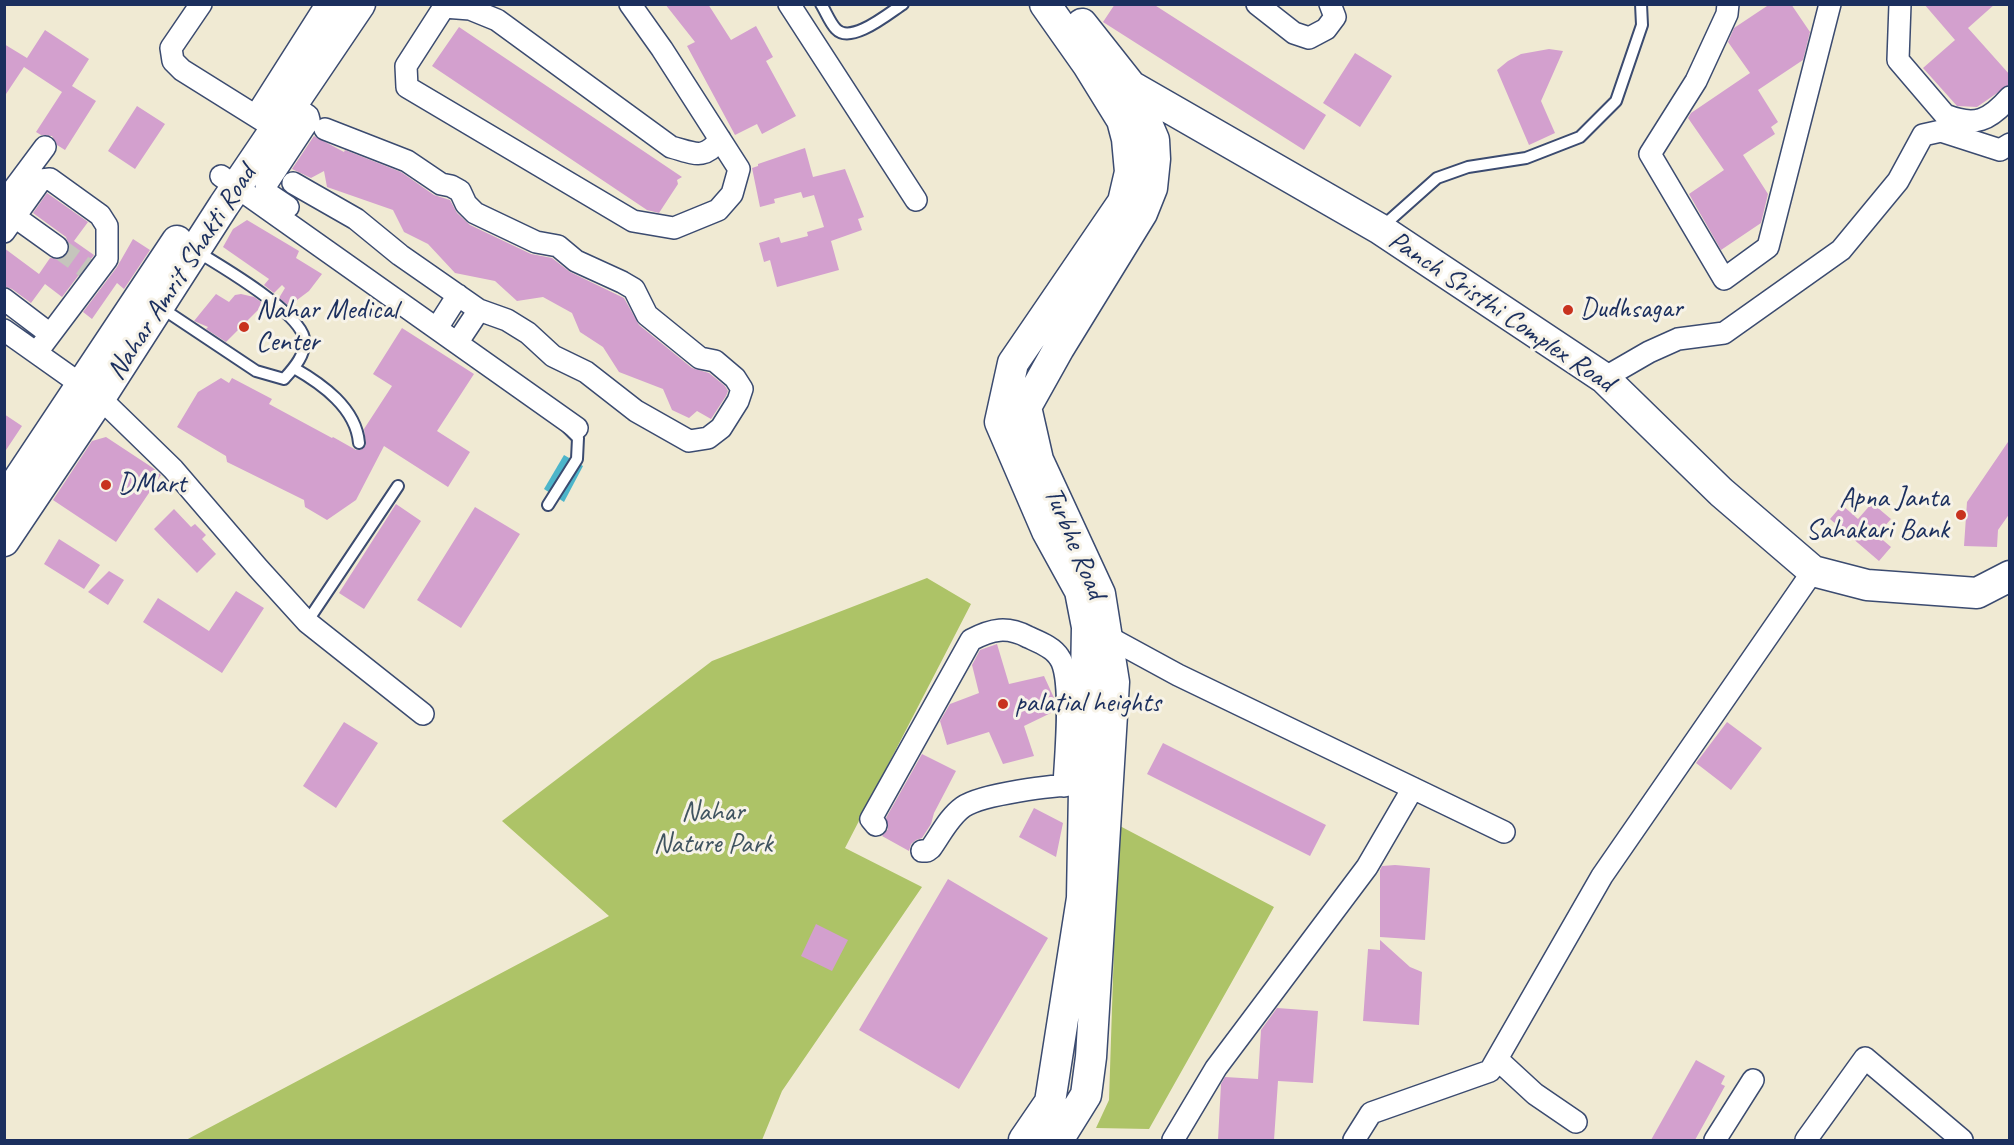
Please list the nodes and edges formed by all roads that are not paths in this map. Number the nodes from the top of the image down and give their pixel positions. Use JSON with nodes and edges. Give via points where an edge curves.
{"nodes":[{"id":1,"x":201,"y":4,"type":"edge"},
{"id":2,"x":332,"y":4,"type":"edge"},
{"id":3,"x":360,"y":4,"type":"edge"},
{"id":4,"x":630,"y":4,"type":"edge"},
{"id":5,"x":789,"y":4,"type":"edge"},
{"id":6,"x":822,"y":4,"type":"edge"},
{"id":7,"x":903,"y":4,"type":"edge"},
{"id":8,"x":1045,"y":4,"type":"edge"},
{"id":9,"x":1066,"y":4,"type":"edge"},
{"id":10,"x":1257,"y":4,"type":"edge"},
{"id":11,"x":1330,"y":4,"type":"edge"},
{"id":12,"x":1641,"y":4,"type":"edge"},
{"id":13,"x":1728,"y":4,"type":"edge"},
{"id":14,"x":1830,"y":4,"type":"edge"},
{"id":15,"x":1900,"y":4,"type":"edge"},
{"id":16,"x":1099,"y":84,"type":"junction"},
{"id":17,"x":1131,"y":86,"type":"junction"},
{"id":18,"x":2008,"y":100,"type":"edge"},
{"id":19,"x":276,"y":117,"type":"junction"},
{"id":20,"x":325,"y":129,"type":"dead end"},
{"id":21,"x":720,"y":139,"type":"junction"},
{"id":22,"x":2010,"y":144,"type":"edge"},
{"id":23,"x":45,"y":147,"type":"dead end"},
{"id":24,"x":293,"y":183,"type":"dead end"},
{"id":25,"x":226,"y":185,"type":"junction"},
{"id":26,"x":916,"y":200,"type":"dead end"},
{"id":27,"x":7,"y":215,"type":"edge"},
{"id":28,"x":1380,"y":229,"type":"junction"},
{"id":29,"x":299,"y":232,"type":"junction"},
{"id":30,"x":187,"y":245,"type":"junction"},
{"id":31,"x":57,"y":247,"type":"tunnel mouth"},
{"id":32,"x":458,"y":295,"type":"junction"},
{"id":33,"x":4,"y":299,"type":"edge"},
{"id":34,"x":159,"y":307,"type":"junction"},
{"id":35,"x":479,"y":310,"type":"junction"},
{"id":36,"x":437,"y":328,"type":"junction"},
{"id":37,"x":4,"y":330,"type":"edge"},
{"id":38,"x":50,"y":334,"type":"junction"},
{"id":39,"x":457,"y":343,"type":"junction"},
{"id":40,"x":38,"y":352,"type":"junction"},
{"id":41,"x":294,"y":368,"type":"junction"},
{"id":42,"x":1010,"y":376,"type":"junction"},
{"id":43,"x":1604,"y":378,"type":"junction"},
{"id":44,"x":1038,"y":385,"type":"junction"},
{"id":45,"x":91,"y":391,"type":"junction"},
{"id":46,"x":577,"y":428,"type":"dead end"},
{"id":47,"x":359,"y":443,"type":"dead end"},
{"id":48,"x":398,"y":486,"type":"dead end"},
{"id":49,"x":548,"y":505,"type":"dead end"},
{"id":50,"x":10,"y":507,"type":"edge"},
{"id":51,"x":4,"y":541,"type":"edge"},
{"id":52,"x":1813,"y":571,"type":"junction"},
{"id":53,"x":2010,"y":576,"type":"edge"},
{"id":54,"x":307,"y":622,"type":"junction"},
{"id":55,"x":1097,"y":632,"type":"junction"},
{"id":56,"x":423,"y":714,"type":"dead end"},
{"id":57,"x":1086,"y":786,"type":"junction"},
{"id":58,"x":1413,"y":788,"type":"junction"},
{"id":59,"x":876,"y":825,"type":"dead end"},
{"id":60,"x":1504,"y":832,"type":"dead end"},
{"id":61,"x":922,"y":851,"type":"dead end"},
{"id":62,"x":1092,"y":897,"type":"junction"},
{"id":63,"x":1497,"y":1059,"type":"junction"},
{"id":64,"x":1753,"y":1080,"type":"dead end"},
{"id":65,"x":1052,"y":1088,"type":"junction"},
{"id":66,"x":1086,"y":1095,"type":"junction"},
{"id":67,"x":1576,"y":1122,"type":"dead end"},
{"id":68,"x":1024,"y":1140,"type":"edge"},
{"id":69,"x":1058,"y":1140,"type":"edge"},
{"id":70,"x":1173,"y":1140,"type":"edge"},
{"id":71,"x":1354,"y":1140,"type":"edge"},
{"id":72,"x":1715,"y":1140,"type":"edge"},
{"id":73,"x":1806,"y":1140,"type":"edge"},
{"id":74,"x":1962,"y":1140,"type":"edge"}],
"edges":[{"from":1,"to":19,"type":"street","via":[[171,48],[173,61],[182,70]]},
{"from":2,"to":19,"type":"street","name":"Nahar Amrit Shakti Road"},
{"from":3,"to":19,"type":"street","name":"Nahar Amrit Shakti Road"},
{"from":4,"to":21,"type":"street"},
{"from":5,"to":26,"type":"street"},
{"from":6,"to":7,"type":"lane","via":[[837,31],[847,34],[858,33]]},
{"from":8,"to":16,"type":"street"},
{"from":9,"to":17,"type":"street"},
{"from":10,"to":11,"type":"street","via":[[1294,33],[1310,38],[1326,29],[1335,17]]},
{"from":12,"to":28,"type":"lane","via":[[1642,25],[1616,101],[1580,137],[1526,158],[1468,167],[1437,178]]},
{"from":13,"to":14,"type":"street","via":[[1696,81],[1650,154],[1724,279],[1768,247]]},
{"from":15,"to":18,"type":"street","via":[[1898,60],[1945,115],[1978,122]]},
{"from":16,"to":17,"type":"street","name":"Panch Sristhi Complex Road"},
{"from":16,"to":42,"type":"street","via":[[1122,120],[1127,139],[1130,172],[1123,202],[1013,363]]},
{"from":17,"to":28,"type":"street","name":"Panch Sristhi Complex Road"},
{"from":17,"to":44,"type":"street","name":"Turbhe Road","via":[[1154,140],[1152,188],[1142,213]]},
{"from":19,"to":25,"type":"street","name":"Nahar Amrit Shakti Road"},
{"from":19,"to":29,"type":"street","via":[[308,116],[309,120],[266,185],[267,193],[302,219],[305,224]]},
{"from":20,"to":35,"type":"street","via":[[407,161],[441,184],[460,191],[475,213],[536,242],[558,246],[576,261],[622,282],[634,290],[647,315],[700,357],[715,361],[742,389],[721,428],[708,438],[689,441],[636,411],[586,372],[553,357],[528,333]]},
{"from":21,"to":21,"type":"street","via":[[739,169],[732,194],[718,210],[674,228],[633,221],[407,87],[406,66],[444,7],[470,9],[497,20],[671,147],[700,154],[711,150]]},
{"from":22,"to":43,"type":"street","via":[[2000,150],[1941,131],[1923,135],[1898,181],[1842,250],[1724,333],[1678,339]]},
{"from":23,"to":27,"type":"street"},
{"from":24,"to":32,"type":"street","via":[[356,219]]},
{"from":25,"to":29,"type":"street"},
{"from":25,"to":30,"type":"street","name":"Nahar Amrit Shakti Road"},
{"from":25,"to":49,"type":"lane","via":[[567,426],[578,438],[578,459]]},
{"from":27,"to":31,"type":"street"},
{"from":27,"to":38,"type":"street","via":[[41,180],[50,179],[99,215],[107,226],[107,259]]},
{"from":28,"to":43,"type":"street","name":"Panch Sristhi Complex Road"},
{"from":29,"to":36,"type":"street"},
{"from":30,"to":34,"type":"street","name":"Nahar Amrit Shakti Road"},
{"from":30,"to":41,"type":"lane","via":[[282,309],[296,324],[304,338],[304,351]]},
{"from":30,"to":45,"type":"street","name":"Nahar Amrit Shakti Road"},
{"from":32,"to":35,"type":"street"},
{"from":32,"to":36,"type":"street"},
{"from":33,"to":38,"type":"street"},
{"from":34,"to":41,"type":"lane","via":[[256,371],[284,379]]},
{"from":34,"to":45,"type":"street","name":"Nahar Amrit Shakti Road"},
{"from":35,"to":39,"type":"street"},
{"from":36,"to":39,"type":"street"},
{"from":37,"to":40,"type":"street"},
{"from":38,"to":40,"type":"street"},
{"from":39,"to":46,"type":"street"},
{"from":40,"to":45,"type":"street"},
{"from":41,"to":47,"type":"lane","via":[[349,412]]},
{"from":42,"to":44,"type":"street"},
{"from":42,"to":55,"type":"street","via":[[1000,422],[1047,531]]},
{"from":43,"to":52,"type":"street","name":"Panch Sristhi Complex Road","via":[[1721,492]]},
{"from":44,"to":55,"type":"street","name":"Turbhe Road","via":[[1026,407],[1038,460],[1100,594]]},
{"from":45,"to":50,"type":"street","name":"Nahar Amrit Shakti Road"},
{"from":45,"to":54,"type":"street","via":[[173,469]]},
{"from":48,"to":54,"type":"lane"},
{"from":50,"to":51,"type":"street","name":"Nahar Amrit Shakti Road"},
{"from":52,"to":53,"type":"street","name":"Panch Sristhi Complex Road","via":[[1867,585],[1977,593]]},
{"from":52,"to":63,"type":"street","via":[[1602,876]]},
{"from":54,"to":56,"type":"street"},
{"from":55,"to":57,"type":"street","name":"Turbhe Road","via":[[1114,682]]},
{"from":55,"to":58,"type":"street"},
{"from":57,"to":59,"type":"street","via":[[1060,657],[1014,630],[994,631],[971,640],[871,819]]},
{"from":57,"to":61,"type":"street","via":[[988,796],[972,802],[954,814],[931,848]]},
{"from":57,"to":62,"type":"street","name":"Turbhe Road"},
{"from":58,"to":60,"type":"street"},
{"from":58,"to":70,"type":"street","via":[[1367,867],[1216,1068]]},
{"from":62,"to":65,"type":"street"},
{"from":62,"to":66,"type":"street","name":"Turbhe Road","via":[[1091,1057]]},
{"from":63,"to":67,"type":"street","via":[[1536,1094]]},
{"from":63,"to":71,"type":"street","via":[[1490,1071],[1371,1113]]},
{"from":64,"to":72,"type":"street"},
{"from":65,"to":66,"type":"street"},
{"from":65,"to":68,"type":"street","via":[[1050,1102]]},
{"from":66,"to":69,"type":"street","name":"Turbhe Road"},
{"from":73,"to":74,"type":"street","via":[[1865,1058]]}]}
